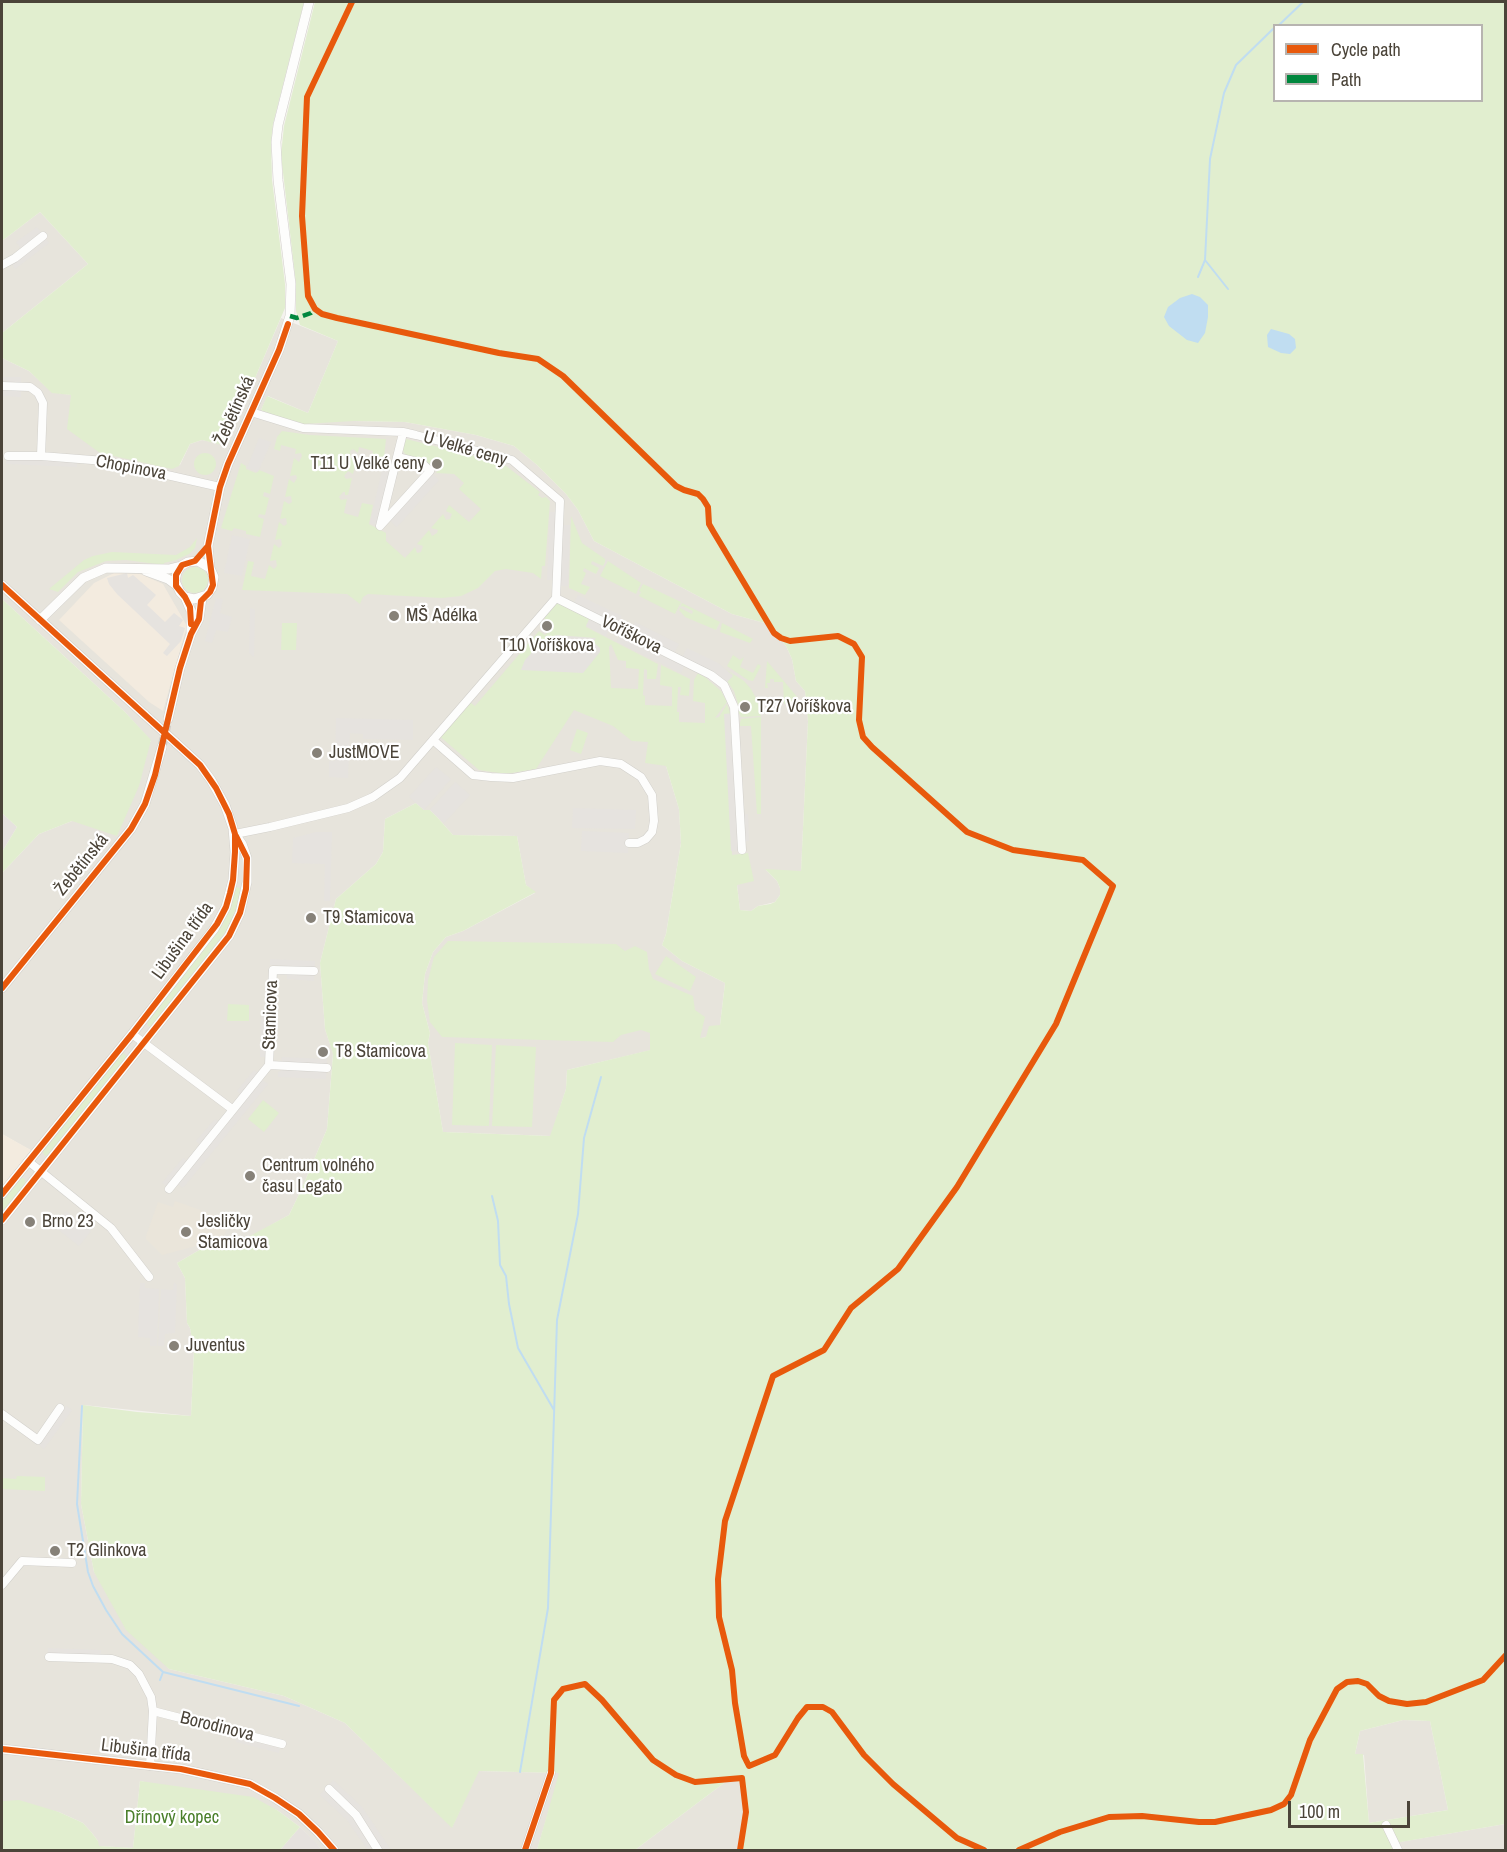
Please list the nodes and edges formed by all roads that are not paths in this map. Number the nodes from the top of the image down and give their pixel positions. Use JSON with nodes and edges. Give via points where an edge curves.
{"nodes":[{"id":1,"x":309,"y":2,"type":"edge"},
{"id":2,"x":43,"y":236,"type":"dead end"},
{"id":3,"x":2,"y":265,"type":"edge"},
{"id":4,"x":2,"y":386,"type":"edge"},
{"id":5,"x":251,"y":412,"type":"junction"},
{"id":6,"x":403,"y":432,"type":"junction"},
{"id":7,"x":8,"y":456,"type":"dead end"},
{"id":8,"x":41,"y":456,"type":"junction"},
{"id":9,"x":397,"y":457,"type":"junction"},
{"id":10,"x":220,"y":487,"type":"junction"},
{"id":11,"x":208,"y":546,"type":"junction"},
{"id":12,"x":195,"y":561,"type":"junction"},
{"id":13,"x":181,"y":566,"type":"junction"},
{"id":14,"x":210,"y":568,"type":"junction"},
{"id":15,"x":141,"y":569,"type":"junction"},
{"id":16,"x":2,"y":585,"type":"edge"},
{"id":17,"x":176,"y":585,"type":"junction"},
{"id":18,"x":185,"y":597,"type":"junction"},
{"id":19,"x":202,"y":598,"type":"junction"},
{"id":20,"x":556,"y":598,"type":"junction"},
{"id":21,"x":40,"y":620,"type":"junction"},
{"id":22,"x":191,"y":634,"type":"junction"},
{"id":23,"x":168,"y":719,"type":"tunnel mouth"},
{"id":24,"x":433,"y":740,"type":"junction"},
{"id":25,"x":162,"y":747,"type":"tunnel mouth"},
{"id":26,"x":235,"y":834,"type":"junction"},
{"id":27,"x":629,"y":843,"type":"dead end"},
{"id":28,"x":742,"y":850,"type":"dead end"},
{"id":29,"x":314,"y":971,"type":"dead end"},
{"id":30,"x":2,"y":988,"type":"edge"},
{"id":31,"x":132,"y":1034,"type":"junction"},
{"id":32,"x":144,"y":1043,"type":"junction"},
{"id":33,"x":269,"y":1065,"type":"junction"},
{"id":34,"x":327,"y":1068,"type":"dead end"},
{"id":35,"x":232,"y":1109,"type":"junction"},
{"id":36,"x":28,"y":1161,"type":"junction"},
{"id":37,"x":40,"y":1171,"type":"junction"},
{"id":38,"x":169,"y":1189,"type":"dead end"},
{"id":39,"x":2,"y":1194,"type":"edge"},
{"id":40,"x":2,"y":1220,"type":"edge"},
{"id":41,"x":149,"y":1277,"type":"dead end"},
{"id":42,"x":60,"y":1408,"type":"dead end"},
{"id":43,"x":2,"y":1414,"type":"edge"},
{"id":44,"x":72,"y":1563,"type":"dead end"},
{"id":45,"x":2,"y":1584,"type":"edge"},
{"id":46,"x":49,"y":1657,"type":"dead end"},
{"id":47,"x":153,"y":1711,"type":"junction"},
{"id":48,"x":282,"y":1743,"type":"dead end"},
{"id":49,"x":2,"y":1749,"type":"edge"},
{"id":50,"x":150,"y":1766,"type":"junction"},
{"id":51,"x":551,"y":1773,"type":"dead end"},
{"id":52,"x":329,"y":1789,"type":"dead end"},
{"id":53,"x":1386,"y":1825,"type":"dead end"},
{"id":54,"x":334,"y":1851,"type":"edge"},
{"id":55,"x":378,"y":1851,"type":"edge"},
{"id":56,"x":525,"y":1851,"type":"edge"},
{"id":57,"x":1398,"y":1851,"type":"edge"}],
"edges":[{"from":1,"to":5,"type":"street","name":"Žebětínská","via":[[276,142],[291,284],[290,316],[282,344]]},
{"from":2,"to":3,"type":"street"},
{"from":4,"to":8,"type":"street","via":[[30,387],[38,393],[43,403]]},
{"from":5,"to":6,"type":"street","name":"U Velké ceny","via":[[303,428]]},
{"from":5,"to":10,"type":"street","name":"Žebětínská"},
{"from":6,"to":9,"type":"street","name":"U Velké ceny"},
{"from":6,"to":20,"type":"street","name":"U Velké ceny","via":[[512,460],[560,501]]},
{"from":7,"to":8,"type":"street","name":"Chopinova"},
{"from":8,"to":10,"type":"street","name":"Chopinova","via":[[105,461]]},
{"from":9,"to":9,"type":"street","name":"U Velké ceny","via":[[390,484],[380,526],[430,471],[422,463]]},
{"from":10,"to":11,"type":"street","name":"Žebětínská"},
{"from":11,"to":12,"type":"street","name":"Žebětínská"},
{"from":11,"to":14,"type":"street","name":"Žebětínská"},
{"from":12,"to":13,"type":"street"},
{"from":12,"to":14,"type":"street"},
{"from":13,"to":15,"type":"street"},
{"from":13,"to":17,"type":"street"},
{"from":14,"to":19,"type":"street","via":[[213,585]]},
{"from":15,"to":17,"type":"street"},
{"from":15,"to":21,"type":"street","via":[[116,567],[90,573]]},
{"from":16,"to":21,"type":"street"},
{"from":17,"to":18,"type":"street"},
{"from":18,"to":19,"type":"street"},
{"from":18,"to":22,"type":"street","via":[[191,611]]},
{"from":19,"to":22,"type":"street","via":[[199,620]]},
{"from":20,"to":24,"type":"street"},
{"from":20,"to":28,"type":"street","name":"Voříškova","via":[[724,685],[734,707]]},
{"from":21,"to":26,"type":"street","bridge":true,"via":[[200,765],[225,805]]},
{"from":22,"to":23,"type":"street"},
{"from":24,"to":26,"type":"street","via":[[400,778],[373,797],[348,808]]},
{"from":24,"to":27,"type":"street","via":[[473,775],[522,777],[600,761],[621,764],[641,777],[652,795],[652,832],[638,843]]},
{"from":25,"to":30,"type":"street","name":"Žebětínská","via":[[145,804],[131,829]]},
{"from":26,"to":31,"type":"street","name":"Libušina třída","via":[[233,880],[226,908]]},
{"from":26,"to":32,"type":"street","name":"Libušina třída","via":[[247,864],[245,895],[235,926]]},
{"from":29,"to":33,"type":"street","name":"Stamicova","via":[[273,970]]},
{"from":31,"to":32,"type":"street"},
{"from":31,"to":36,"type":"street","name":"Libušina třída"},
{"from":32,"to":35,"type":"street"},
{"from":32,"to":37,"type":"street","name":"Libušina třída"},
{"from":33,"to":34,"type":"street","name":"Stamicova"},
{"from":33,"to":35,"type":"street","name":"Stamicova"},
{"from":35,"to":38,"type":"street","name":"Stamicova"},
{"from":36,"to":37,"type":"street"},
{"from":36,"to":39,"type":"street","name":"Libušina třída"},
{"from":37,"to":40,"type":"street","name":"Libušina třída"},
{"from":37,"to":41,"type":"street","via":[[111,1228]]},
{"from":42,"to":43,"type":"street","via":[[38,1440]]},
{"from":44,"to":45,"type":"street","via":[[22,1561]]},
{"from":46,"to":47,"type":"street","name":"Borodinova","via":[[112,1659],[130,1665],[146,1684]]},
{"from":47,"to":48,"type":"street","name":"Borodinova"},
{"from":47,"to":50,"type":"street","name":"Borodinova"},
{"from":49,"to":50,"type":"street","name":"Libušina třída"},
{"from":50,"to":54,"type":"street","name":"Libušina třída","via":[[250,1784],[299,1814]]},
{"from":51,"to":56,"type":"street"},
{"from":52,"to":55,"type":"street","via":[[356,1815]]},
{"from":53,"to":57,"type":"street"}]}
